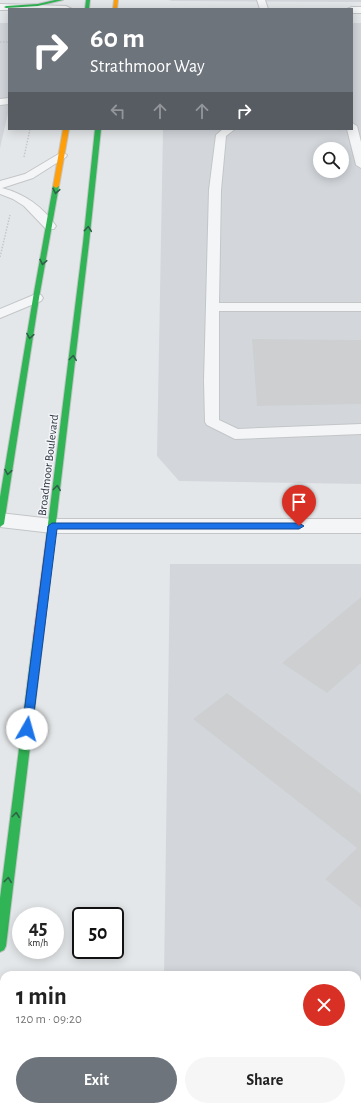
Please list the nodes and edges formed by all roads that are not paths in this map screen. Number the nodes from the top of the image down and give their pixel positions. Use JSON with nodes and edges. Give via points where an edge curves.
{"nodes":[{"id":1,"x":60,"y":0,"type":"edge"},
{"id":2,"x":22,"y":8,"type":"edge"},
{"id":3,"x":354,"y":119,"type":"edge"},
{"id":4,"x":66,"y":130,"type":"edge"},
{"id":5,"x":98,"y":130,"type":"edge"},
{"id":6,"x":228,"y":130,"type":"edge"},
{"id":7,"x":62,"y":155,"type":"junction"},
{"id":8,"x":361,"y":165,"type":"edge"},
{"id":9,"x":0,"y":184,"type":"edge"},
{"id":10,"x":0,"y":191,"type":"edge"},
{"id":11,"x":50,"y":226,"type":"junction"},
{"id":12,"x":36,"y":298,"type":"junction"},
{"id":13,"x":212,"y":307,"type":"junction"},
{"id":14,"x":361,"y":307,"type":"edge"},
{"id":15,"x":0,"y":314,"type":"edge"},
{"id":16,"x":361,"y":429,"type":"edge"},
{"id":17,"x":14,"y":434,"type":"junction"},
{"id":18,"x":5,"y":443,"type":"dead end"},
{"id":19,"x":0,"y":522,"type":"edge"},
{"id":20,"x":52,"y":526,"type":"junction"},
{"id":21,"x":361,"y":526,"type":"edge"},
{"id":22,"x":0,"y":946,"type":"edge"}],
"edges":[{"from":1,"to":2,"type":"main road"},
{"from":3,"to":8,"type":"lane"},
{"from":4,"to":7,"type":"main road"},
{"from":20,"to":5,"type":"main road","name":"Broadmoor Boulevard","one_way":true},
{"from":6,"to":13,"type":"lane","via":[[221,135],[215,190]]},
{"from":7,"to":9,"type":"lane","via":[[29,176]]},
{"from":7,"to":11,"type":"main road","one_way":true},
{"from":10,"to":11,"type":"lane","via":[[25,199]]},
{"from":11,"to":12,"type":"main road","one_way":true},
{"from":12,"to":15,"type":"lane"},
{"from":12,"to":17,"type":"main road","one_way":true},
{"from":13,"to":14,"type":"lane"},
{"from":13,"to":16,"type":"lane","via":[[212,422],[235,434]]},
{"from":17,"to":18,"type":"main road"},
{"from":17,"to":19,"type":"main road","one_way":true},
{"from":19,"to":20,"type":"street"},
{"from":20,"to":21,"type":"street"},
{"from":22,"to":20,"type":"main road","name":"Broadmoor Boulevard","one_way":true}]}
